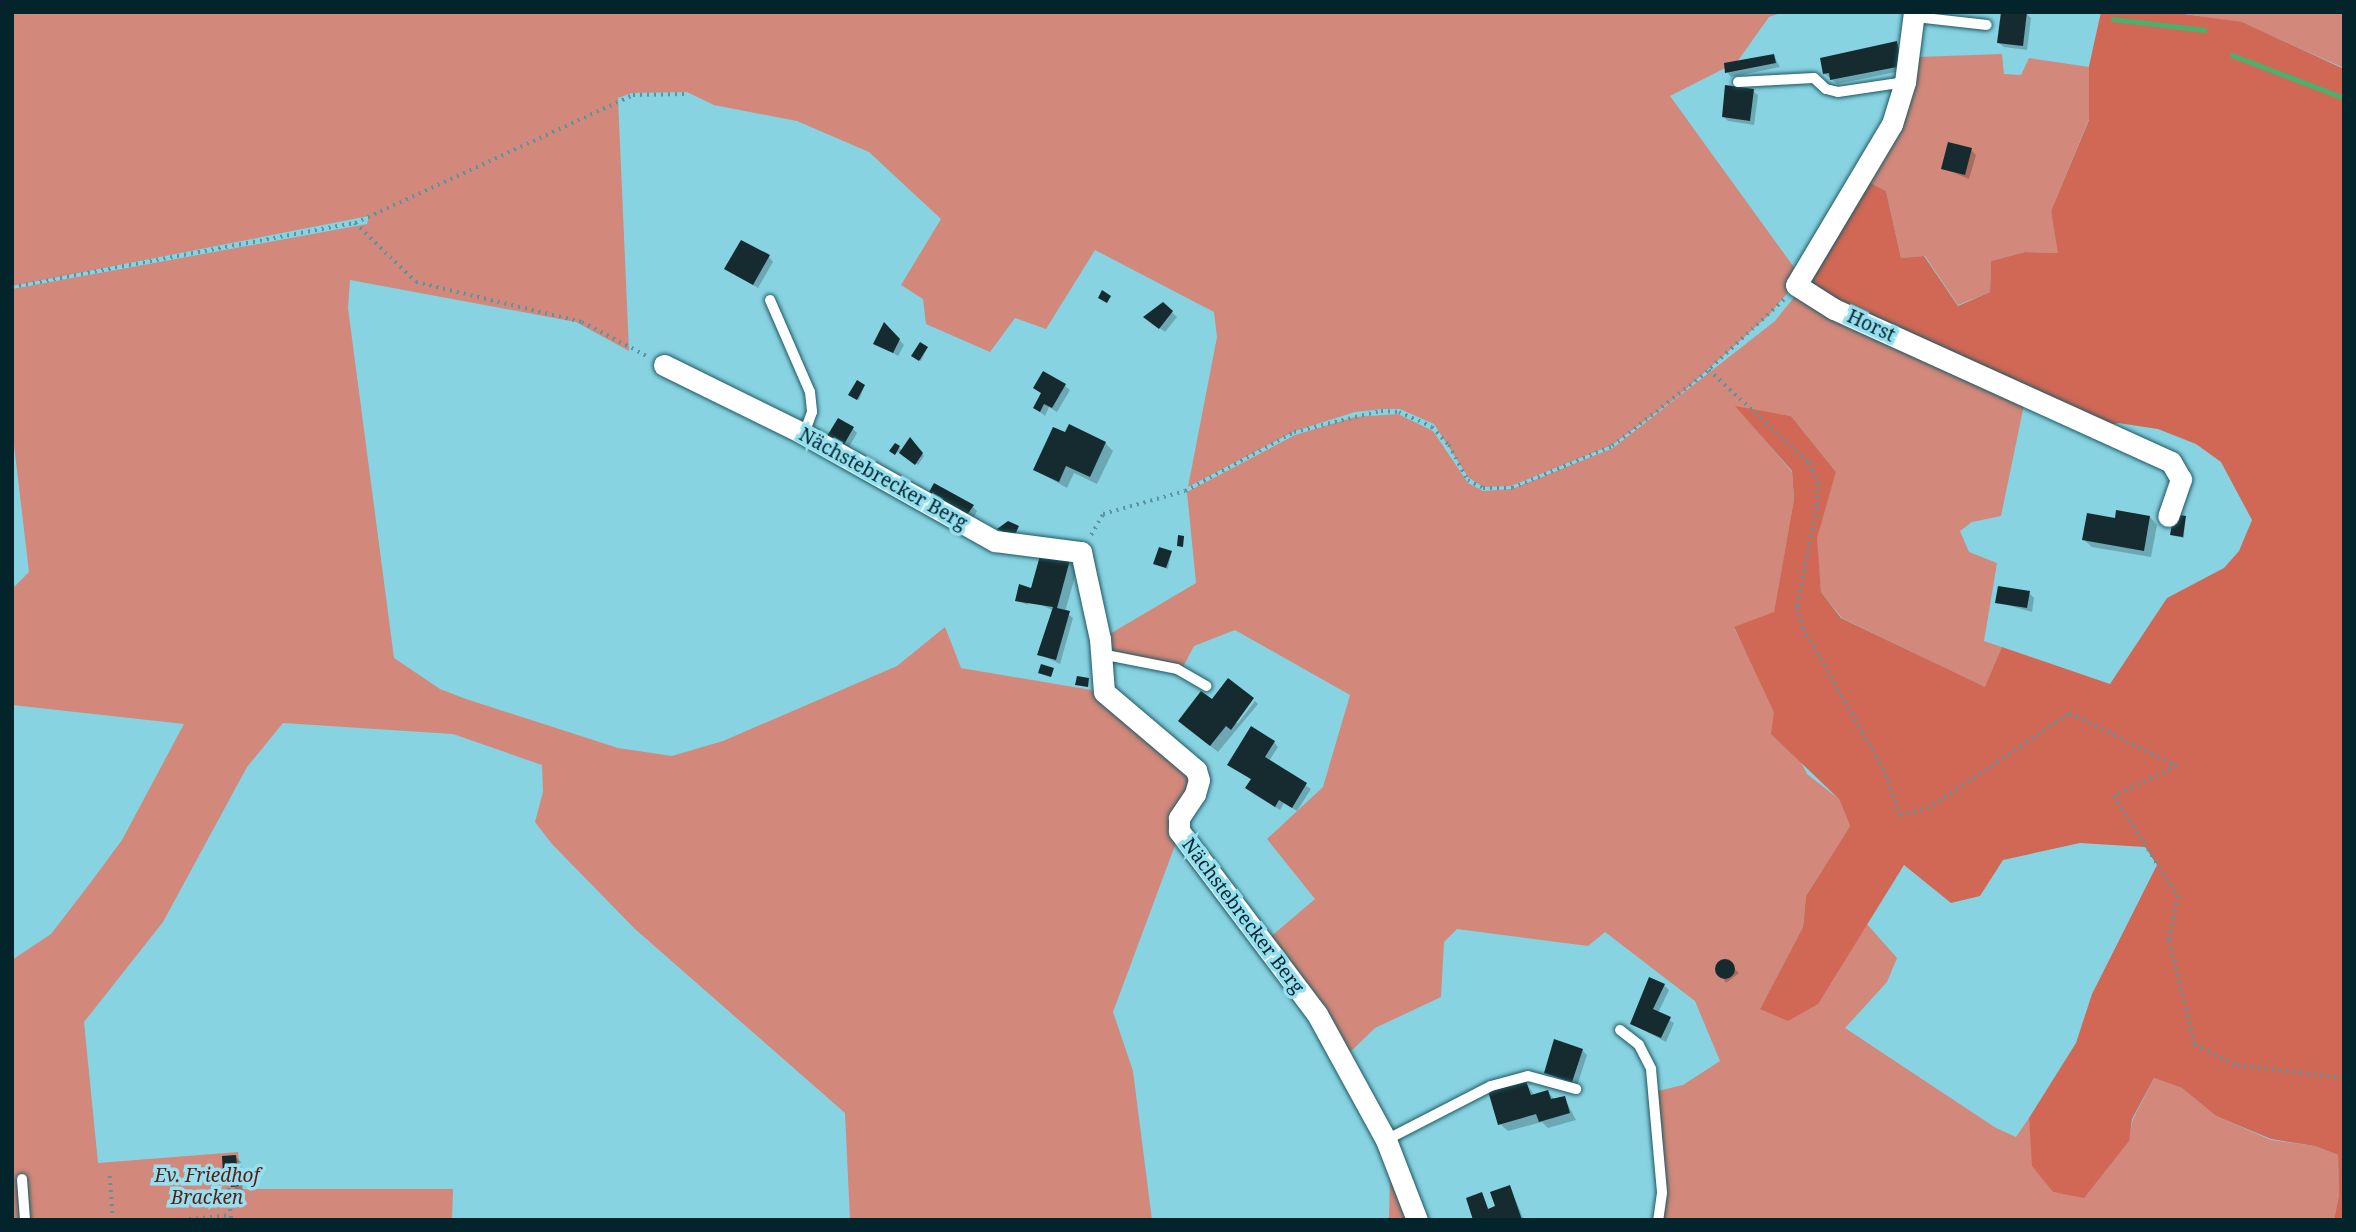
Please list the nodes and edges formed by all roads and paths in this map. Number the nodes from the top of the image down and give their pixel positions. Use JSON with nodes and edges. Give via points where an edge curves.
{"nodes":[{"id":1,"x":1915,"y":15,"type":"edge"},
{"id":2,"x":1987,"y":25,"type":"dead end"},
{"id":3,"x":12,"y":62,"type":"edge"},
{"id":4,"x":1738,"y":82,"type":"dead end"},
{"id":5,"x":1905,"y":82,"type":"junction"},
{"id":6,"x":686,"y":94,"type":"dead end"},
{"id":7,"x":12,"y":128,"type":"edge"},
{"id":8,"x":355,"y":223,"type":"junction"},
{"id":9,"x":1796,"y":285,"type":"junction"},
{"id":10,"x":12,"y":288,"type":"edge"},
{"id":11,"x":770,"y":300,"type":"dead end"},
{"id":12,"x":664,"y":365,"type":"joint"},
{"id":13,"x":1709,"y":370,"type":"junction"},
{"id":14,"x":804,"y":434,"type":"junction"},
{"id":15,"x":2168,"y":516,"type":"dead end"},
{"id":16,"x":1081,"y":552,"type":"junction"},
{"id":17,"x":1101,"y":654,"type":"junction"},
{"id":18,"x":1208,"y":686,"type":"dead end"},
{"id":19,"x":1620,"y":1030,"type":"dead end"},
{"id":20,"x":2344,"y":1078,"type":"edge"},
{"id":21,"x":1576,"y":1089,"type":"dead end"},
{"id":22,"x":1386,"y":1140,"type":"junction"},
{"id":23,"x":110,"y":1176,"type":"dead end"},
{"id":24,"x":22,"y":1179,"type":"dead end"},
{"id":25,"x":229,"y":1188,"type":"dead end"},
{"id":26,"x":231,"y":1217,"type":"edge"},
{"id":27,"x":25,"y":1220,"type":"edge"},
{"id":28,"x":113,"y":1220,"type":"edge"},
{"id":29,"x":181,"y":1220,"type":"edge"},
{"id":30,"x":1417,"y":1220,"type":"edge"},
{"id":31,"x":1658,"y":1220,"type":"edge"}],
"edges":[{"from":1,"to":2,"type":"lane"},
{"from":1,"to":5,"type":"street"},
{"from":3,"to":7,"type":"path"},
{"from":4,"to":5,"type":"lane","via":[[1814,78],[1838,92]]},
{"from":5,"to":9,"type":"street","via":[[1892,124]]},
{"from":6,"to":8,"type":"path","via":[[633,95]]},
{"from":8,"to":10,"type":"path"},
{"from":8,"to":12,"type":"path","via":[[416,282],[582,321]]},
{"from":9,"to":13,"type":"path","via":[[1769,319]]},
{"from":9,"to":15,"type":"street","name":"Horst","via":[[1834,309],[2171,462],[2181,479]]},
{"from":11,"to":14,"type":"lane","via":[[810,392],[812,412]]},
{"from":12,"to":14,"type":"street","name":"Nächstebrecker Berg"},
{"from":13,"to":16,"type":"path","via":[[1612,446],[1512,488],[1483,488],[1468,480],[1449,445],[1420,419],[1399,412],[1354,415],[1294,432],[1185,491],[1103,514]]},
{"from":13,"to":20,"type":"path","via":[[1809,463],[1818,482],[1797,607],[1803,628],[1883,768],[1900,815],[1927,809],[2070,713],[2177,766],[2114,796],[2178,895],[2169,940],[2195,1045],[2237,1065]]},
{"from":14,"to":16,"type":"street","name":"Nächstebrecker Berg","via":[[995,541]]},
{"from":16,"to":17,"type":"street","name":"Nächstebrecker Berg"},
{"from":17,"to":18,"type":"lane","via":[[1177,668]]},
{"from":17,"to":22,"type":"street","name":"Nächstebrecker Berg","via":[[1104,692],[1196,770],[1199,780],[1179,818],[1179,831],[1317,1014]]},
{"from":19,"to":31,"type":"lane","via":[[1639,1045],[1651,1069],[1662,1193]]},
{"from":21,"to":22,"type":"lane","via":[[1528,1076],[1491,1086]]},
{"from":22,"to":30,"type":"street","name":"Nächstebrecker Berg"},
{"from":23,"to":28,"type":"path"},
{"from":24,"to":27,"type":"lane"},
{"from":25,"to":26,"type":"path"},
{"from":26,"to":29,"type":"path"}]}
